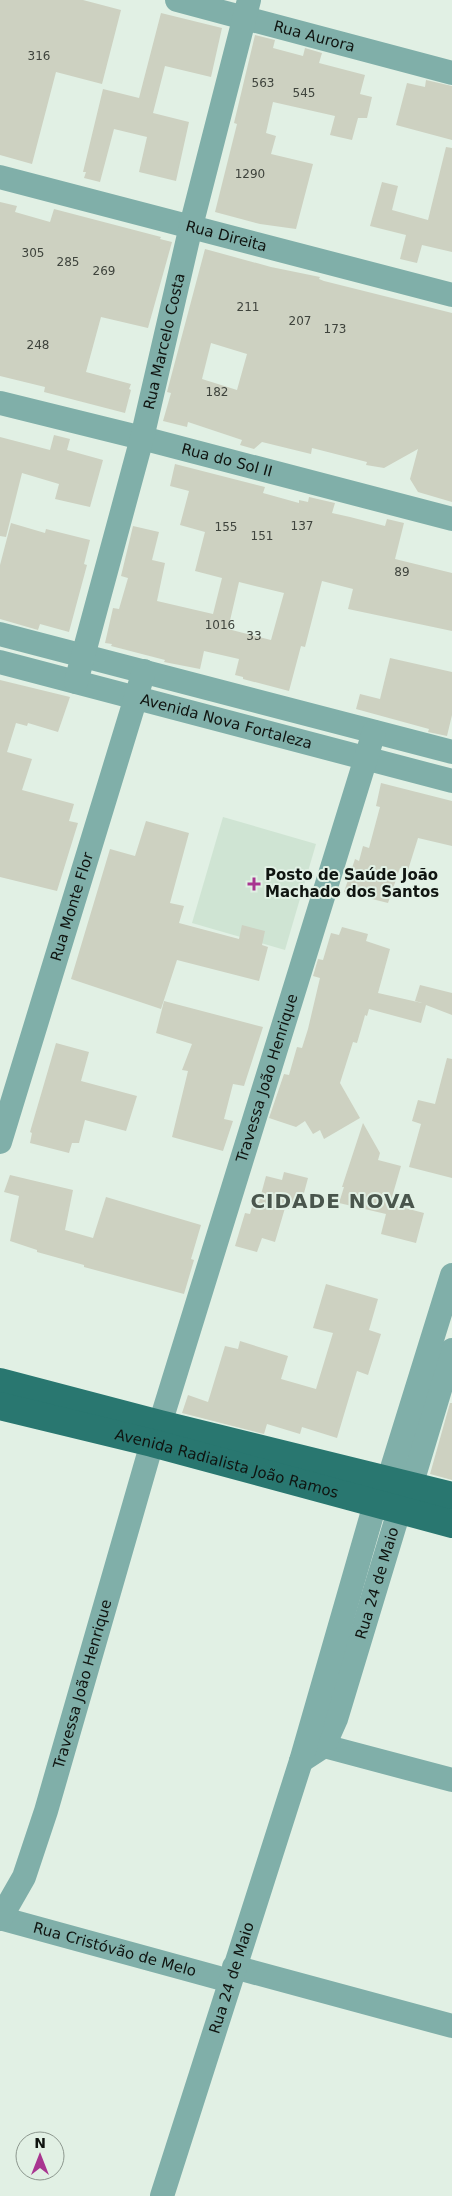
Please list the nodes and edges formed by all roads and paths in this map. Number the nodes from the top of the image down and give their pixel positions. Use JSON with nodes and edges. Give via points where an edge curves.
{"nodes":[{"id":1,"x":177,"y":0,"type":"edge"},
{"id":2,"x":247,"y":9,"type":"edge"},
{"id":3,"x":452,"y":72,"type":"edge"},
{"id":4,"x":0,"y":177,"type":"edge"},
{"id":5,"x":191,"y":226,"type":"junction"},
{"id":6,"x":452,"y":295,"type":"edge"},
{"id":7,"x":0,"y":403,"type":"edge"},
{"id":8,"x":142,"y":438,"type":"junction"},
{"id":9,"x":452,"y":519,"type":"edge"},
{"id":10,"x":0,"y":634,"type":"edge"},
{"id":11,"x":84,"y":655,"type":"junction"},
{"id":12,"x":0,"y":662,"type":"edge"},
{"id":13,"x":144,"y":671,"type":"junction"},
{"id":14,"x":76,"y":682,"type":"junction"},
{"id":15,"x":137,"y":697,"type":"junction"},
{"id":16,"x":374,"y":732,"type":"junction"},
{"id":17,"x":452,"y":752,"type":"edge"},
{"id":18,"x":366,"y":758,"type":"junction"},
{"id":19,"x":452,"y":780,"type":"edge"},
{"id":20,"x":0,"y":1142,"type":"edge"},
{"id":21,"x":452,"y":1275,"type":"edge"},
{"id":22,"x":452,"y":1350,"type":"edge"},
{"id":23,"x":0,"y":1382,"type":"edge"},
{"id":24,"x":428,"y":1391,"type":"junction"},
{"id":25,"x":0,"y":1406,"type":"edge"},
{"id":26,"x":156,"y":1434,"type":"junction"},
{"id":27,"x":400,"y":1483,"type":"junction"},
{"id":28,"x":452,"y":1496,"type":"edge"},
{"id":29,"x":387,"y":1508,"type":"junction"},
{"id":30,"x":452,"y":1524,"type":"edge"},
{"id":31,"x":324,"y":1746,"type":"junction"},
{"id":32,"x":301,"y":1761,"type":"junction"},
{"id":33,"x":452,"y":1780,"type":"edge"},
{"id":34,"x":0,"y":1919,"type":"edge"},
{"id":35,"x":232,"y":1974,"type":"junction"},
{"id":36,"x":452,"y":2026,"type":"edge"},
{"id":37,"x":165,"y":2195,"type":"edge"}],
"edges":[{"from":1,"to":2,"type":"street","name":"Rua Aurora"},
{"from":2,"to":3,"type":"street","name":"Rua Aurora"},
{"from":2,"to":5,"type":"street","name":"Rua Marcelo Costa"},
{"from":4,"to":5,"type":"street","name":"Rua Direita"},
{"from":5,"to":6,"type":"street","name":"Rua Direita"},
{"from":5,"to":8,"type":"street","name":"Rua Marcelo Costa"},
{"from":7,"to":8,"type":"street","name":"Rua do Sol II"},
{"from":8,"to":9,"type":"street","name":"Rua do Sol II"},
{"from":8,"to":11,"type":"street","name":"Rua Marcelo Costa"},
{"from":10,"to":11,"type":"street","name":"Avenida Nova Fortaleza"},
{"from":11,"to":13,"type":"street","name":"Avenida Nova Fortaleza"},
{"from":11,"to":14,"type":"street","name":"Rua Marcelo Costa"},
{"from":12,"to":14,"type":"street","name":"Avenida Nova Fortaleza"},
{"from":13,"to":15,"type":"street","name":"Rua Monte Flor"},
{"from":13,"to":16,"type":"street","name":"Avenida Nova Fortaleza"},
{"from":14,"to":15,"type":"street","name":"Avenida Nova Fortaleza"},
{"from":15,"to":18,"type":"street","name":"Avenida Nova Fortaleza"},
{"from":15,"to":20,"type":"street","name":"Rua Monte Flor"},
{"from":16,"to":17,"type":"street","name":"Avenida Nova Fortaleza"},
{"from":16,"to":18,"type":"street","name":"Travessa João Henrique"},
{"from":18,"to":19,"type":"street","name":"Avenida Nova Fortaleza"},
{"from":18,"to":26,"type":"street","name":"Travessa João Henrique"},
{"from":21,"to":24,"type":"street","name":"Rua 24 de Maio"},
{"from":22,"to":24,"type":"street","name":"Rua 24 de Maio"},
{"from":23,"to":26,"type":"main road","name":"Avenida Radialista João Ramos"},
{"from":24,"to":27,"type":"street","name":"Rua 24 de Maio"},
{"from":25,"to":26,"type":"main road","name":"Avenida Radialista João Ramos"},
{"from":26,"to":27,"type":"main road","name":"Avenida Radialista João Ramos"},
{"from":26,"to":29,"type":"main road","name":"Avenida Radialista João Ramos"},
{"from":26,"to":34,"type":"street","name":"Travessa João Henrique","via":[[43,1819],[24,1877]]},
{"from":27,"to":28,"type":"main road","name":"Avenida Radialista João Ramos"},
{"from":27,"to":29,"type":"street","name":"Rua 24 de Maio"},
{"from":29,"to":30,"type":"main road","name":"Avenida Radialista João Ramos"},
{"from":29,"to":31,"type":"street","name":"Rua 24 de Maio","via":[[336,1719]]},
{"from":29,"to":32,"type":"street","name":"Rua 24 de Maio"},
{"from":31,"to":32,"type":"street"},
{"from":31,"to":33,"type":"street"},
{"from":32,"to":35,"type":"street","name":"Rua 24 de Maio"},
{"from":34,"to":35,"type":"street","name":"Rua Cristóvão de Melo"},
{"from":35,"to":36,"type":"street","name":"Rua Cristóvão de Melo"},
{"from":35,"to":37,"type":"street","name":"Rua 24 de Maio"}]}
